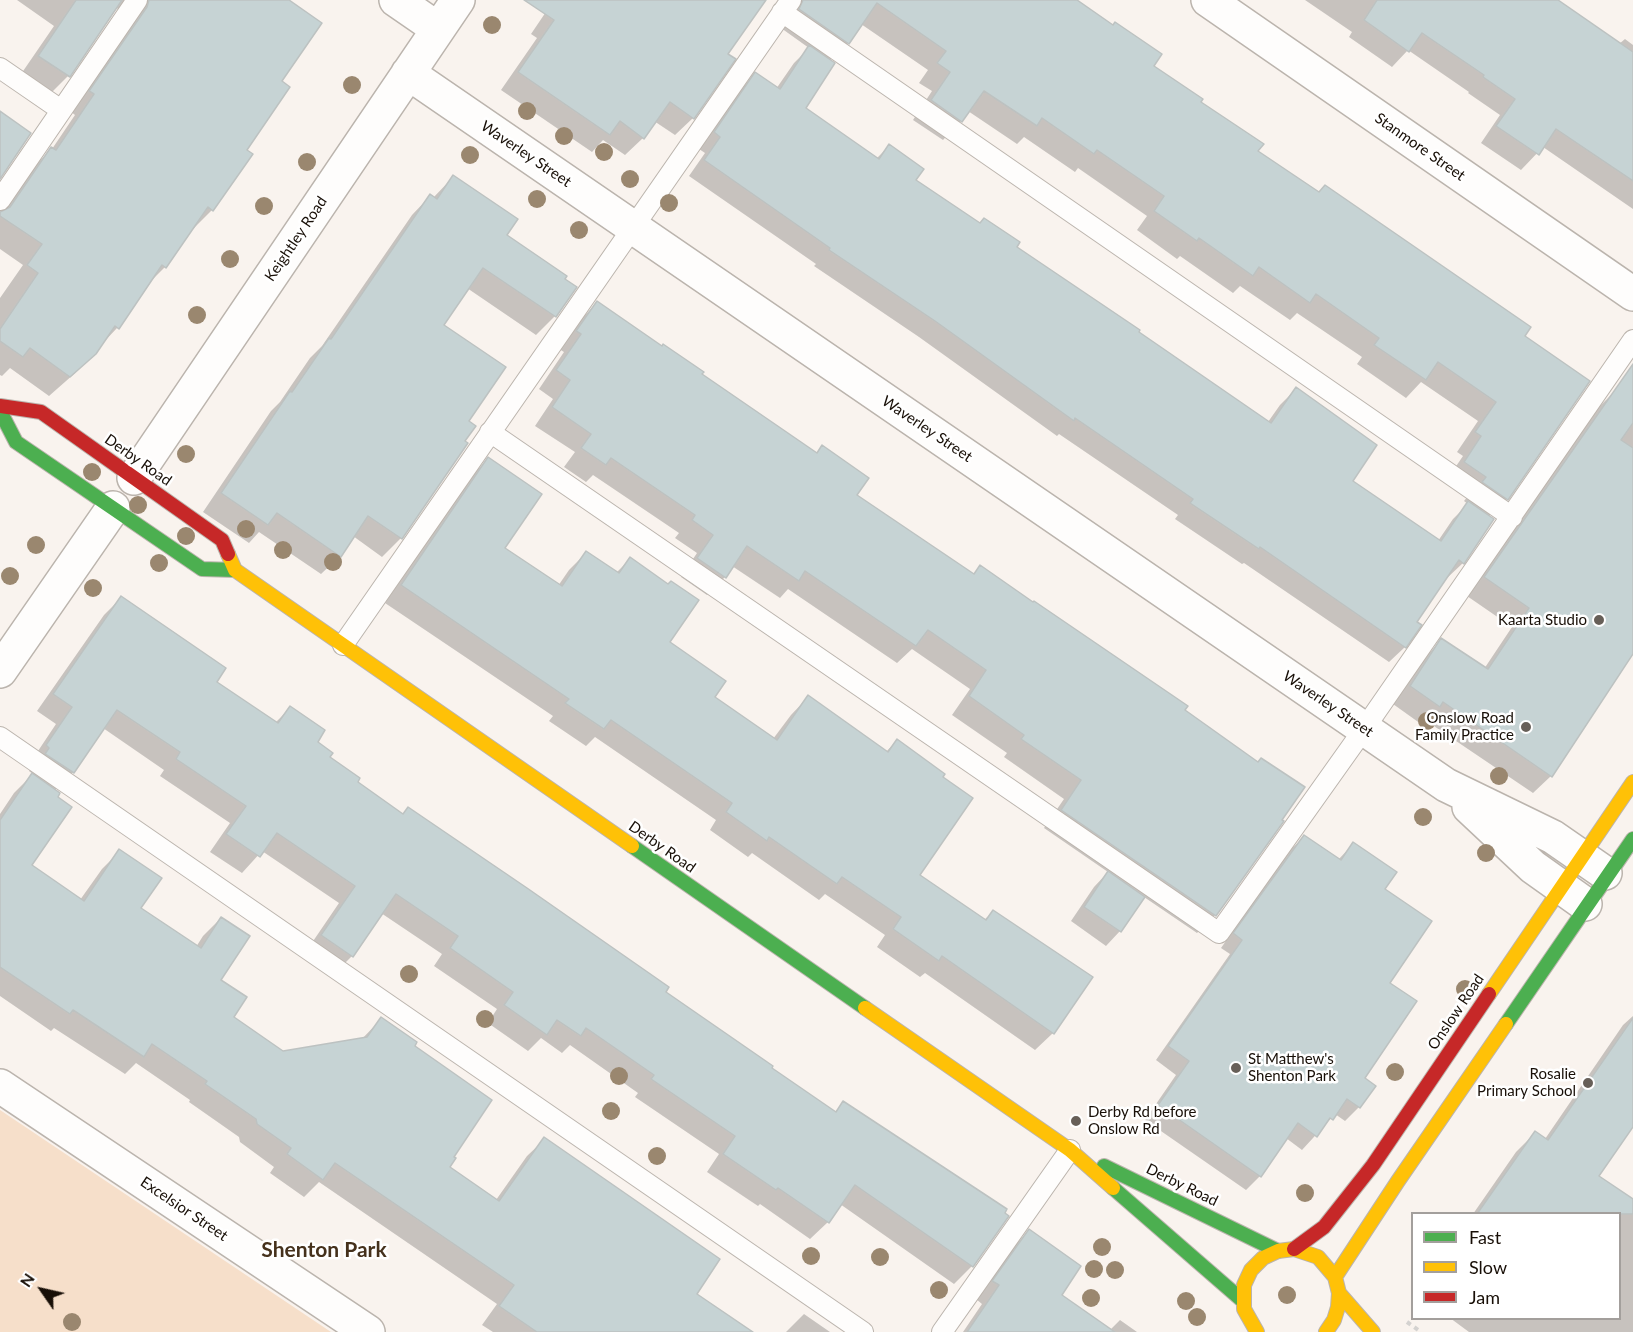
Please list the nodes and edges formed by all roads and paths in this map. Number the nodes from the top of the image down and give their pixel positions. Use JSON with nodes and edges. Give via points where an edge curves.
{"nodes":[{"id":1,"x":137,"y":0,"type":"edge"},
{"id":2,"x":396,"y":0,"type":"edge"},
{"id":3,"x":458,"y":0,"type":"edge"},
{"id":4,"x":1208,"y":0,"type":"edge"},
{"id":5,"x":786,"y":6,"type":"edge"},
{"id":6,"x":438,"y":29,"type":"junction"},
{"id":7,"x":0,"y":68,"type":"edge"},
{"id":8,"x":408,"y":73,"type":"junction"},
{"id":9,"x":62,"y":110,"type":"junction"},
{"id":10,"x":0,"y":200,"type":"edge"},
{"id":11,"x":633,"y":227,"type":"junction"},
{"id":12,"x":1633,"y":294,"type":"edge"},
{"id":13,"x":1633,"y":340,"type":"edge"},
{"id":14,"x":0,"y":406,"type":"edge"},
{"id":15,"x":0,"y":411,"type":"edge"},
{"id":16,"x":490,"y":432,"type":"junction"},
{"id":17,"x":134,"y":478,"type":"junction"},
{"id":18,"x":113,"y":508,"type":"junction"},
{"id":19,"x":1512,"y":517,"type":"junction"},
{"id":20,"x":235,"y":570,"type":"junction"},
{"id":21,"x":343,"y":645,"type":"junction"},
{"id":22,"x":0,"y":671,"type":"edge"},
{"id":23,"x":1364,"y":729,"type":"junction"},
{"id":24,"x":0,"y":737,"type":"edge"},
{"id":25,"x":1633,"y":782,"type":"edge"},
{"id":26,"x":1446,"y":785,"type":"junction"},
{"id":27,"x":1633,"y":839,"type":"edge"},
{"id":28,"x":1581,"y":856,"type":"junction"},
{"id":29,"x":1608,"y":876,"type":"junction"},
{"id":30,"x":1561,"y":887,"type":"junction"},
{"id":31,"x":1587,"y":905,"type":"junction"},
{"id":32,"x":0,"y":1086,"type":"edge"},
{"id":33,"x":1070,"y":1150,"type":"junction"},
{"id":34,"x":1294,"y":1249,"type":"junction"},
{"id":35,"x":1278,"y":1251,"type":"junction"},
{"id":36,"x":1335,"y":1277,"type":"junction"},
{"id":37,"x":1339,"y":1293,"type":"junction"},
{"id":38,"x":1243,"y":1301,"type":"junction"},
{"id":39,"x":1399,"y":1317,"type":"dead end"},
{"id":40,"x":1247,"y":1318,"type":"junction"},
{"id":41,"x":368,"y":1332,"type":"edge"},
{"id":42,"x":863,"y":1332,"type":"edge"},
{"id":43,"x":942,"y":1332,"type":"edge"},
{"id":44,"x":1240,"y":1332,"type":"edge"},
{"id":45,"x":1257,"y":1332,"type":"edge"},
{"id":46,"x":1326,"y":1332,"type":"edge"},
{"id":47,"x":1373,"y":1332,"type":"edge"},
{"id":48,"x":1421,"y":1332,"type":"edge"}],
"edges":[{"from":1,"to":9,"type":"lane"},
{"from":2,"to":6,"type":"street"},
{"from":3,"to":6,"type":"street","name":"Keightley Road"},
{"from":4,"to":12,"type":"street","name":"Stanmore Street"},
{"from":5,"to":11,"type":"lane"},
{"from":5,"to":19,"type":"lane"},
{"from":6,"to":8,"type":"street","name":"Keightley Road"},
{"from":7,"to":9,"type":"lane"},
{"from":8,"to":11,"type":"street","name":"Waverley Street"},
{"from":8,"to":17,"type":"street","name":"Keightley Road"},
{"from":9,"to":10,"type":"lane"},
{"from":11,"to":16,"type":"lane"},
{"from":11,"to":23,"type":"street","name":"Waverley Street"},
{"from":13,"to":19,"type":"lane"},
{"from":14,"to":17,"type":"street","name":"Derby Road","via":[[41,412]]},
{"from":15,"to":18,"type":"street","via":[[16,442]]},
{"from":16,"to":21,"type":"lane"},
{"from":16,"to":23,"type":"lane","via":[[1218,933]]},
{"from":17,"to":20,"type":"street","name":"Derby Road","via":[[222,540]]},
{"from":18,"to":20,"type":"street","via":[[202,569]]},
{"from":18,"to":22,"type":"street"},
{"from":19,"to":23,"type":"lane"},
{"from":20,"to":21,"type":"street","name":"Derby Road"},
{"from":21,"to":33,"type":"street","name":"Derby Road"},
{"from":23,"to":26,"type":"street","name":"Waverley Street"},
{"from":24,"to":42,"type":"lane"},
{"from":25,"to":28,"type":"street","name":"Onslow Road"},
{"from":26,"to":28,"type":"street","name":"Waverley Street","via":[[1553,837]]},
{"from":26,"to":30,"type":"street","name":"Waverley Street","via":[[1533,867]]},
{"from":27,"to":29,"type":"street"},
{"from":28,"to":29,"type":"street","name":"Waverley Street"},
{"from":28,"to":30,"type":"street","name":"Onslow Road"},
{"from":29,"to":31,"type":"street"},
{"from":30,"to":31,"type":"street","name":"Waverley Street"},
{"from":30,"to":34,"type":"street","name":"Onslow Road","via":[[1373,1165],[1324,1227]]},
{"from":31,"to":36,"type":"street"},
{"from":32,"to":41,"type":"street","name":"Excelsior Street"},
{"from":33,"to":35,"type":"street","name":"Derby Road"},
{"from":33,"to":38,"type":"street","name":"Derby Road"},
{"from":33,"to":43,"type":"lane"},
{"from":34,"to":35,"type":"street"},
{"from":34,"to":36,"type":"street","via":[[1318,1257]]},
{"from":35,"to":38,"type":"street","via":[[1251,1270],[1244,1285]]},
{"from":36,"to":37,"type":"street"},
{"from":37,"to":46,"type":"street","via":[[1334,1320]]},
{"from":37,"to":47,"type":"street"},
{"from":38,"to":40,"type":"street"},
{"from":39,"to":48,"type":"path"},
{"from":40,"to":44,"type":"street"},
{"from":40,"to":45,"type":"street"}]}
